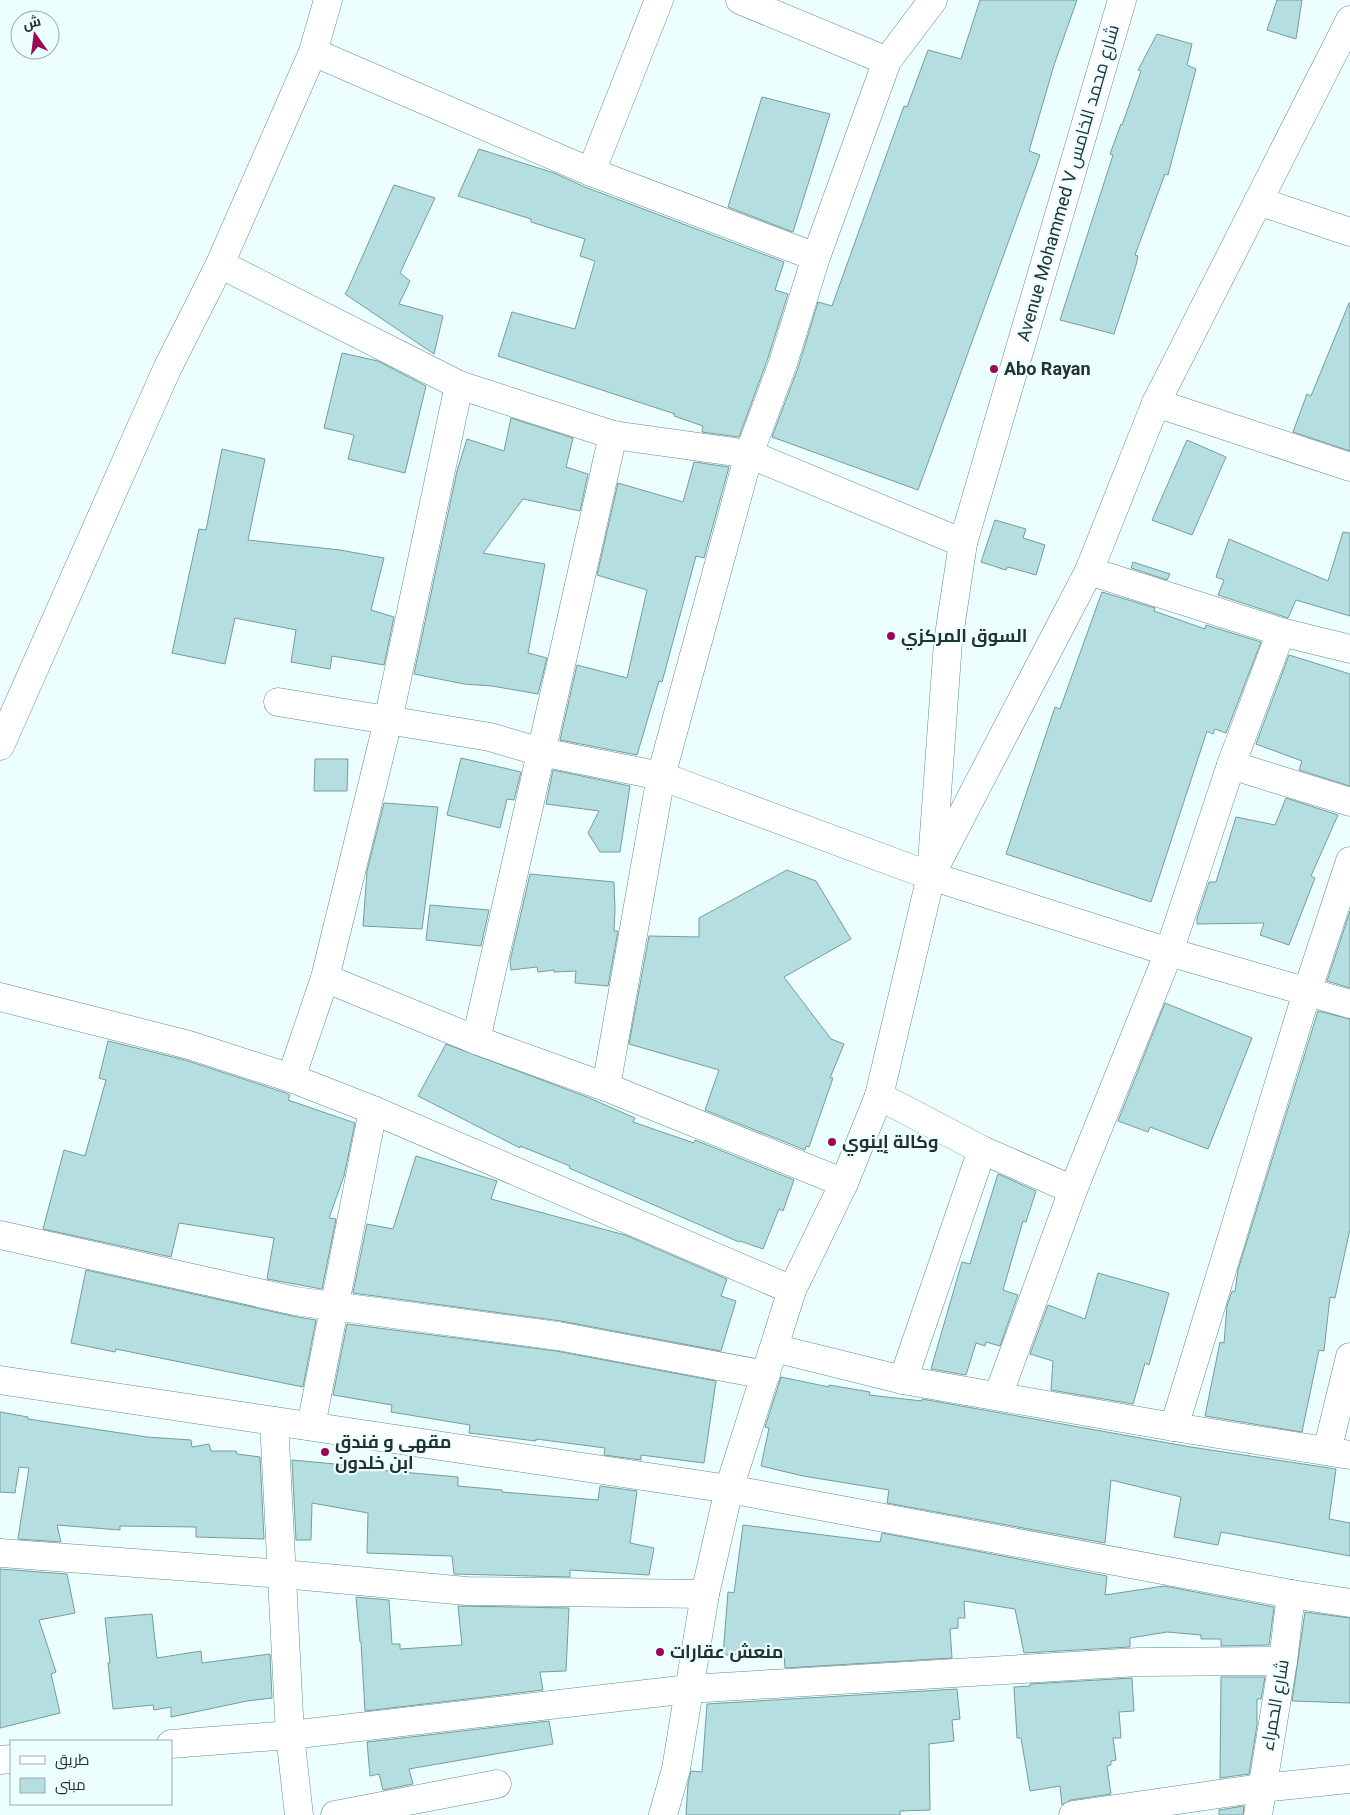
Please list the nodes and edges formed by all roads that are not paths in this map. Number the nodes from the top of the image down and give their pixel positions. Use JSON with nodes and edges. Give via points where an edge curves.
{"nodes":[{"id":1,"x":328,"y":0,"type":"edge"},
{"id":2,"x":659,"y":0,"type":"edge"},
{"id":3,"x":740,"y":0,"type":"edge"},
{"id":4,"x":933,"y":0,"type":"edge"},
{"id":5,"x":1122,"y":0,"type":"edge"},
{"id":6,"x":1350,"y":20,"type":"edge"},
{"id":7,"x":313,"y":52,"type":"junction"},
{"id":8,"x":887,"y":61,"type":"junction"},
{"id":9,"x":591,"y":172,"type":"junction"},
{"id":10,"x":1258,"y":201,"type":"junction"},
{"id":11,"x":1350,"y":232,"type":"edge"},
{"id":12,"x":816,"y":257,"type":"junction"},
{"id":13,"x":220,"y":264,"type":"junction"},
{"id":14,"x":459,"y":385,"type":"junction"},
{"id":15,"x":1156,"y":403,"type":"junction"},
{"id":16,"x":613,"y":434,"type":"junction"},
{"id":17,"x":749,"y":454,"type":"junction"},
{"id":18,"x":1350,"y":467,"type":"edge"},
{"id":19,"x":963,"y":543,"type":"junction"},
{"id":20,"x":1088,"y":571,"type":"junction"},
{"id":21,"x":1281,"y":632,"type":"junction"},
{"id":22,"x":1350,"y":649,"type":"edge"},
{"id":23,"x":278,"y":702,"type":"dead end"},
{"id":24,"x":388,"y":720,"type":"junction"},
{"id":25,"x":0,"y":746,"type":"edge"},
{"id":26,"x":541,"y":752,"type":"junction"},
{"id":27,"x":1231,"y":765,"type":"junction"},
{"id":28,"x":660,"y":776,"type":"junction"},
{"id":29,"x":1350,"y":802,"type":"edge"},
{"id":30,"x":1350,"y":861,"type":"edge"},
{"id":31,"x":931,"y":876,"type":"junction"},
{"id":32,"x":1169,"y":952,"type":"junction"},
{"id":33,"x":325,"y":978,"type":"junction"},
{"id":34,"x":1307,"y":992,"type":"junction"},
{"id":35,"x":0,"y":997,"type":"edge"},
{"id":36,"x":1350,"y":1004,"type":"edge"},
{"id":37,"x":476,"y":1040,"type":"junction"},
{"id":38,"x":290,"y":1078,"type":"junction"},
{"id":39,"x":606,"y":1087,"type":"junction"},
{"id":40,"x":878,"y":1096,"type":"junction"},
{"id":41,"x":373,"y":1110,"type":"junction"},
{"id":42,"x":982,"y":1150,"type":"junction"},
{"id":43,"x":844,"y":1183,"type":"junction"},
{"id":44,"x":1073,"y":1190,"type":"junction"},
{"id":45,"x":0,"y":1235,"type":"edge"},
{"id":46,"x":792,"y":1290,"type":"junction"},
{"id":47,"x":334,"y":1307,"type":"junction"},
{"id":48,"x":774,"y":1348,"type":"junction"},
{"id":49,"x":1350,"y":1358,"type":"edge"},
{"id":50,"x":766,"y":1375,"type":"junction"},
{"id":51,"x":0,"y":1380,"type":"edge"},
{"id":52,"x":903,"y":1380,"type":"junction"},
{"id":53,"x":998,"y":1396,"type":"junction"},
{"id":54,"x":274,"y":1421,"type":"junction"},
{"id":55,"x":311,"y":1426,"type":"junction"},
{"id":56,"x":1174,"y":1427,"type":"junction"},
{"id":57,"x":1338,"y":1453,"type":"edge"},
{"id":58,"x":728,"y":1489,"type":"junction"},
{"id":59,"x":0,"y":1553,"type":"edge"},
{"id":60,"x":282,"y":1574,"type":"junction"},
{"id":61,"x":705,"y":1594,"type":"junction"},
{"id":62,"x":1291,"y":1594,"type":"junction"},
{"id":63,"x":1350,"y":1603,"type":"edge"},
{"id":64,"x":1283,"y":1661,"type":"junction"},
{"id":65,"x":689,"y":1689,"type":"junction"},
{"id":66,"x":290,"y":1735,"type":"junction"},
{"id":67,"x":172,"y":1744,"type":"edge"},
{"id":68,"x":1350,"y":1779,"type":"edge"},
{"id":69,"x":497,"y":1784,"type":"dead end"},
{"id":70,"x":1261,"y":1788,"type":"junction"},
{"id":71,"x":299,"y":1815,"type":"edge"},
{"id":72,"x":335,"y":1815,"type":"edge"},
{"id":73,"x":663,"y":1815,"type":"edge"},
{"id":74,"x":1073,"y":1815,"type":"edge"},
{"id":75,"x":1258,"y":1815,"type":"edge"}],
"edges":[{"from":1,"to":7,"type":"street"},
{"from":2,"to":9,"type":"street"},
{"from":3,"to":8,"type":"street"},
{"from":4,"to":8,"type":"street"},
{"from":5,"to":19,"type":"street","name":"Avenue Mohammed V شارع محمد الخامس"},
{"from":6,"to":10,"type":"street"},
{"from":7,"to":9,"type":"street"},
{"from":7,"to":13,"type":"street"},
{"from":8,"to":12,"type":"street"},
{"from":9,"to":12,"type":"street"},
{"from":10,"to":11,"type":"street"},
{"from":10,"to":15,"type":"street"},
{"from":12,"to":17,"type":"street","via":[[783,363]]},
{"from":13,"to":14,"type":"street"},
{"from":13,"to":25,"type":"street","via":[[167,369]]},
{"from":14,"to":16,"type":"street"},
{"from":14,"to":24,"type":"street"},
{"from":15,"to":18,"type":"street"},
{"from":15,"to":20,"type":"street"},
{"from":16,"to":17,"type":"street"},
{"from":16,"to":26,"type":"street"},
{"from":17,"to":19,"type":"street"},
{"from":17,"to":28,"type":"street"},
{"from":19,"to":31,"type":"street","name":"Avenue Mohammed V شارع محمد الخامس","via":[[948,642]]},
{"from":20,"to":21,"type":"street"},
{"from":20,"to":31,"type":"street"},
{"from":21,"to":22,"type":"street"},
{"from":21,"to":27,"type":"street"},
{"from":23,"to":24,"type":"street"},
{"from":24,"to":26,"type":"street","via":[[490,737]]},
{"from":24,"to":33,"type":"street"},
{"from":26,"to":28,"type":"street"},
{"from":26,"to":37,"type":"street"},
{"from":27,"to":29,"type":"street"},
{"from":27,"to":32,"type":"street"},
{"from":28,"to":31,"type":"street"},
{"from":28,"to":39,"type":"street"},
{"from":30,"to":34,"type":"street"},
{"from":31,"to":32,"type":"street"},
{"from":31,"to":40,"type":"street","name":"Avenue Mohammed V شارع محمد الخامس"},
{"from":32,"to":34,"type":"street"},
{"from":32,"to":44,"type":"street"},
{"from":33,"to":37,"type":"street"},
{"from":33,"to":38,"type":"street"},
{"from":34,"to":36,"type":"street"},
{"from":34,"to":56,"type":"street"},
{"from":35,"to":38,"type":"street","via":[[189,1045]]},
{"from":37,"to":39,"type":"street"},
{"from":38,"to":41,"type":"street"},
{"from":39,"to":43,"type":"street"},
{"from":40,"to":42,"type":"street"},
{"from":40,"to":43,"type":"street","name":"Avenue Mohammed V شارع محمد الخامس"},
{"from":41,"to":46,"type":"street"},
{"from":41,"to":47,"type":"street"},
{"from":42,"to":44,"type":"street"},
{"from":42,"to":52,"type":"street"},
{"from":43,"to":46,"type":"street","name":"Avenue Mohammed V شارع محمد الخامس"},
{"from":44,"to":53,"type":"street"},
{"from":45,"to":47,"type":"street"},
{"from":46,"to":48,"type":"street","name":"Avenue Mohammed V شارع محمد الخامس"},
{"from":47,"to":50,"type":"street","via":[[558,1336]]},
{"from":47,"to":55,"type":"street"},
{"from":48,"to":50,"type":"street","name":"Avenue Mohammed V شارع محمد الخامس"},
{"from":48,"to":52,"type":"street"},
{"from":49,"to":57,"type":"street"},
{"from":50,"to":58,"type":"street","name":"Avenue Mohammed V شارع محمد الخامس"},
{"from":51,"to":54,"type":"street"},
{"from":52,"to":53,"type":"street"},
{"from":53,"to":56,"type":"street"},
{"from":54,"to":55,"type":"street"},
{"from":54,"to":60,"type":"street"},
{"from":55,"to":58,"type":"street"},
{"from":56,"to":57,"type":"street"},
{"from":58,"to":61,"type":"street","name":"Avenue Mohammed V شارع محمد الخامس"},
{"from":58,"to":62,"type":"street"},
{"from":59,"to":60,"type":"street"},
{"from":60,"to":61,"type":"street","via":[[466,1591]]},
{"from":60,"to":66,"type":"street"},
{"from":61,"to":65,"type":"street","name":"Avenue Mohammed V شارع محمد الخامس"},
{"from":62,"to":63,"type":"street"},
{"from":62,"to":64,"type":"street","name":"شارع الحمراء"},
{"from":64,"to":65,"type":"street","via":[[1139,1662]]},
{"from":64,"to":70,"type":"street","name":"شارع الحمراء"},
{"from":65,"to":66,"type":"street"},
{"from":65,"to":73,"type":"street","name":"Avenue Mohammed V شارع محمد الخامس","via":[[676,1769]]},
{"from":66,"to":67,"type":"street"},
{"from":66,"to":71,"type":"street"},
{"from":68,"to":70,"type":"street"},
{"from":69,"to":72,"type":"street"},
{"from":70,"to":74,"type":"street"},
{"from":70,"to":75,"type":"street","name":"شارع الحمراء"}]}
